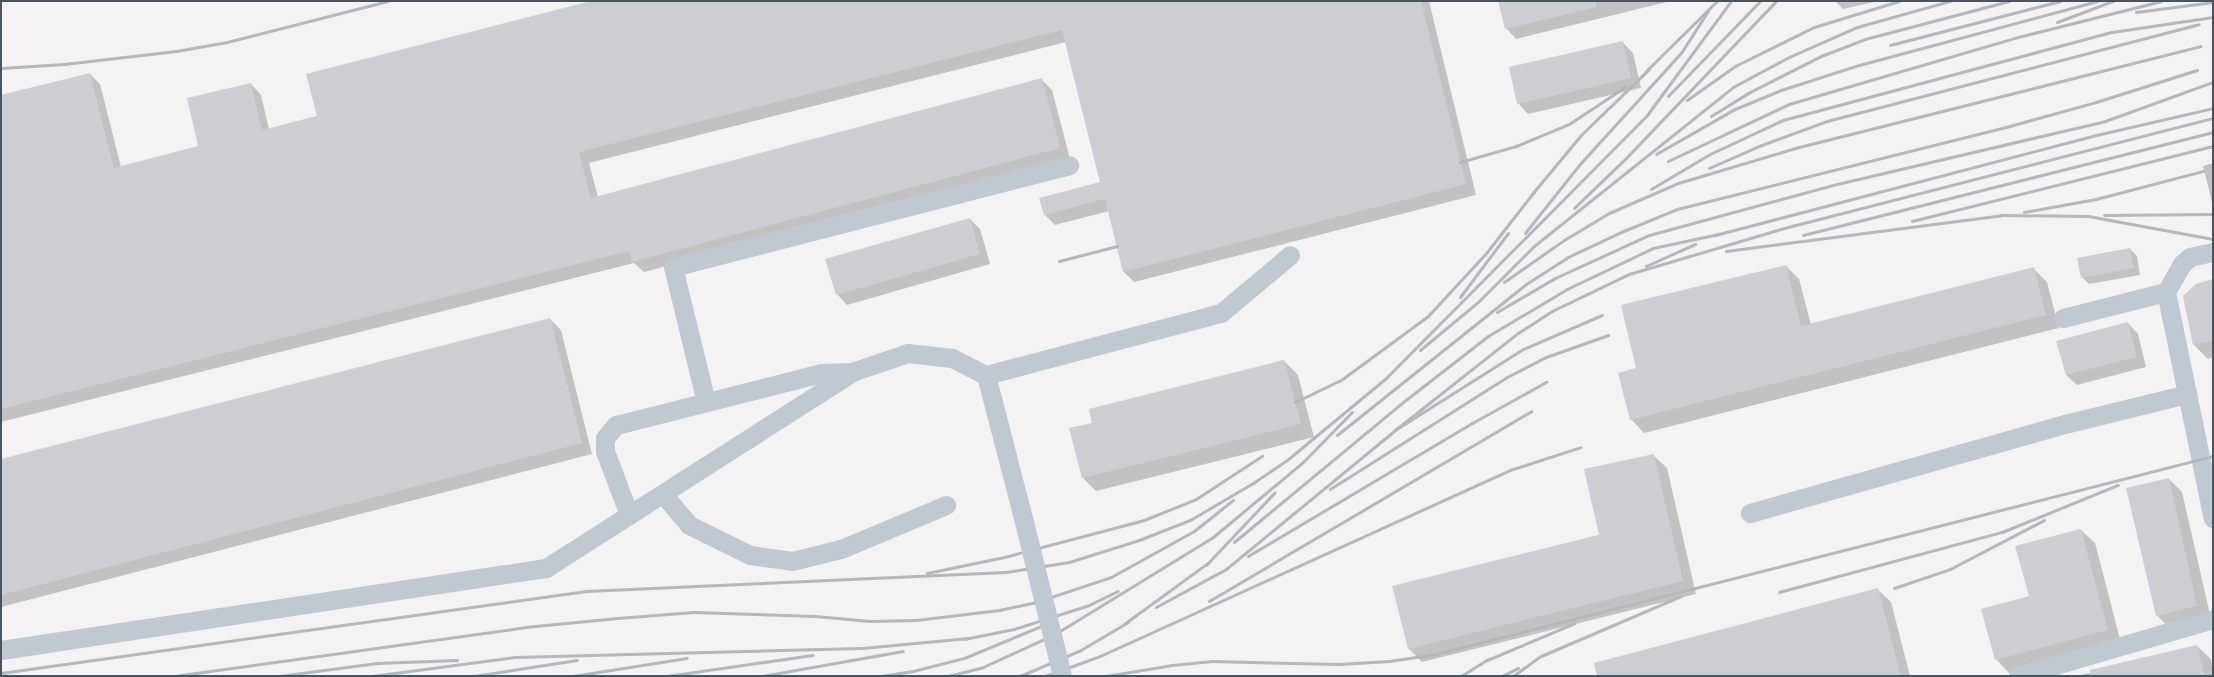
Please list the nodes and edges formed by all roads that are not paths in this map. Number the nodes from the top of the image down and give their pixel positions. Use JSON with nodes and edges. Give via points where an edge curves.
{"nodes":[{"id":1,"x":1070,"y":165,"type":"dead end"},
{"id":2,"x":2213,"y":252,"type":"edge"},
{"id":3,"x":1290,"y":255,"type":"dead end"},
{"id":4,"x":2166,"y":292,"type":"junction"},
{"id":5,"x":2063,"y":318,"type":"dead end"},
{"id":6,"x":852,"y":372,"type":"junction"},
{"id":7,"x":986,"y":375,"type":"junction"},
{"id":8,"x":2187,"y":394,"type":"junction"},
{"id":9,"x":706,"y":402,"type":"junction"},
{"id":10,"x":663,"y":494,"type":"junction"},
{"id":11,"x":946,"y":505,"type":"dead end"},
{"id":12,"x":1750,"y":514,"type":"dead end"},
{"id":13,"x":629,"y":515,"type":"junction"},
{"id":14,"x":2213,"y":518,"type":"edge"},
{"id":15,"x":2213,"y":619,"type":"edge"},
{"id":16,"x":1,"y":650,"type":"edge"},
{"id":17,"x":1062,"y":676,"type":"edge"},
{"id":18,"x":2018,"y":676,"type":"edge"}],
"edges":[{"from":1,"to":9,"type":"lane","via":[[672,266]]},
{"from":2,"to":4,"type":"lane","via":[[2190,257],[2182,264]]},
{"from":3,"to":7,"type":"lane","via":[[1221,313]]},
{"from":4,"to":5,"type":"lane"},
{"from":4,"to":8,"type":"lane"},
{"from":6,"to":7,"type":"lane","via":[[908,353],[952,358]]},
{"from":6,"to":9,"type":"lane","via":[[822,373]]},
{"from":6,"to":10,"type":"lane"},
{"from":7,"to":17,"type":"lane","bridge":true},
{"from":8,"to":12,"type":"lane","via":[[2069,423]]},
{"from":8,"to":14,"type":"lane"},
{"from":9,"to":13,"type":"lane","via":[[616,425],[605,438],[605,451]]},
{"from":10,"to":11,"type":"lane","via":[[689,525],[750,555],[792,561],[842,549]]},
{"from":10,"to":13,"type":"lane"},
{"from":13,"to":16,"type":"lane","via":[[546,568]]},
{"from":15,"to":18,"type":"lane"}]}
